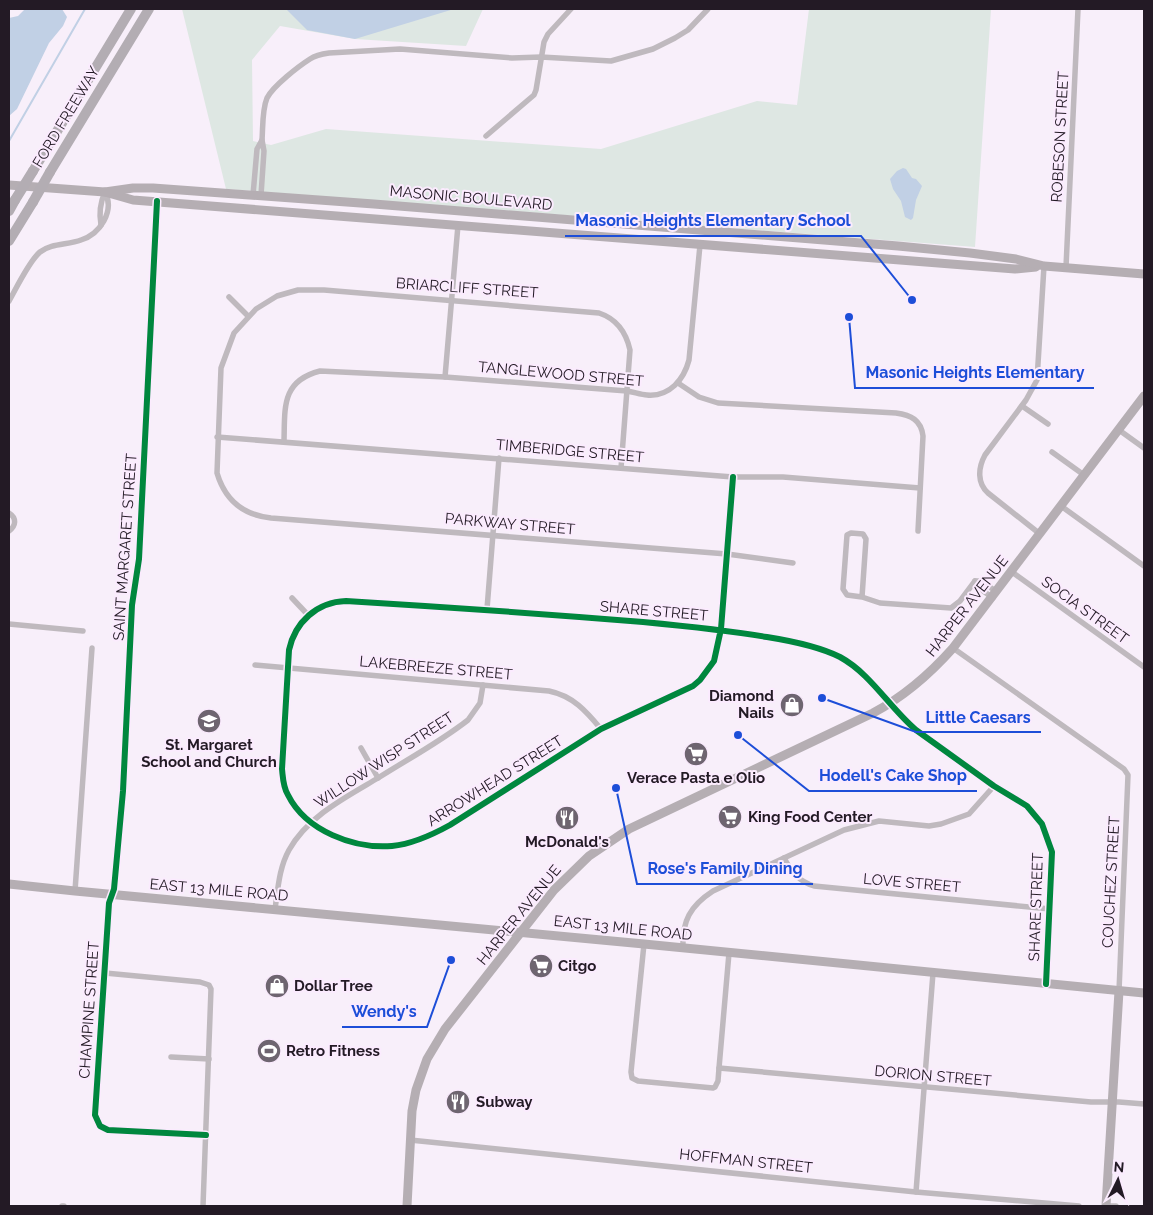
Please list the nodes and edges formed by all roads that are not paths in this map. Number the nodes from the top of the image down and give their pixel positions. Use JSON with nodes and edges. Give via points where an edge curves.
{"nodes":[{"id":1,"x":132,"y":9,"type":"edge"},
{"id":2,"x":149,"y":9,"type":"edge"},
{"id":3,"x":571,"y":9,"type":"edge"},
{"id":4,"x":708,"y":9,"type":"edge"},
{"id":5,"x":1078,"y":9,"type":"edge"},
{"id":6,"x":541,"y":57,"type":"junction"},
{"id":7,"x":486,"y":136,"type":"dead end"},
{"id":8,"x":9,"y":185,"type":"edge"},
{"id":9,"x":156,"y":188,"type":"junction"},
{"id":10,"x":105,"y":192,"type":"junction"},
{"id":11,"x":257,"y":195,"type":"junction"},
{"id":12,"x":157,"y":201,"type":"junction"},
{"id":13,"x":370,"y":204,"type":"junction"},
{"id":14,"x":212,"y":206,"type":"junction"},
{"id":15,"x":450,"y":210,"type":"junction"},
{"id":16,"x":9,"y":211,"type":"edge"},
{"id":17,"x":360,"y":218,"type":"junction"},
{"id":18,"x":458,"y":225,"type":"junction"},
{"id":19,"x":630,"y":225,"type":"junction"},
{"id":20,"x":726,"y":232,"type":"junction"},
{"id":21,"x":598,"y":235,"type":"junction"},
{"id":22,"x":814,"y":240,"type":"junction"},
{"id":23,"x":9,"y":241,"type":"edge"},
{"id":24,"x":700,"y":245,"type":"junction"},
{"id":25,"x":911,"y":248,"type":"junction"},
{"id":26,"x":757,"y":249,"type":"junction"},
{"id":27,"x":929,"y":249,"type":"junction"},
{"id":28,"x":970,"y":253,"type":"junction"},
{"id":29,"x":897,"y":260,"type":"junction"},
{"id":30,"x":940,"y":264,"type":"junction"},
{"id":31,"x":972,"y":266,"type":"junction"},
{"id":32,"x":1044,"y":266,"type":"junction"},
{"id":33,"x":1066,"y":267,"type":"junction"},
{"id":34,"x":1144,"y":274,"type":"edge"},
{"id":35,"x":230,"y":297,"type":"dead end"},
{"id":36,"x":451,"y":300,"type":"junction"},
{"id":37,"x":9,"y":301,"type":"edge"},
{"id":38,"x":248,"y":316,"type":"junction"},
{"id":39,"x":445,"y":377,"type":"junction"},
{"id":40,"x":678,"y":383,"type":"junction"},
{"id":41,"x":628,"y":391,"type":"junction"},
{"id":42,"x":1144,"y":396,"type":"edge"},
{"id":43,"x":1022,"y":406,"type":"junction"},
{"id":44,"x":1048,"y":424,"type":"dead end"},
{"id":45,"x":1119,"y":430,"type":"junction"},
{"id":46,"x":217,"y":437,"type":"junction"},
{"id":47,"x":284,"y":441,"type":"junction"},
{"id":48,"x":1144,"y":448,"type":"edge"},
{"id":49,"x":1052,"y":452,"type":"dead end"},
{"id":50,"x":499,"y":458,"type":"junction"},
{"id":51,"x":621,"y":468,"type":"junction"},
{"id":52,"x":1084,"y":475,"type":"junction"},
{"id":53,"x":733,"y":477,"type":"junction"},
{"id":54,"x":920,"y":488,"type":"junction"},
{"id":55,"x":230,"y":500,"type":"joint"},
{"id":56,"x":1061,"y":506,"type":"junction"},
{"id":57,"x":9,"y":513,"type":"edge"},
{"id":58,"x":9,"y":531,"type":"edge"},
{"id":59,"x":918,"y":531,"type":"dead end"},
{"id":60,"x":1040,"y":534,"type":"junction"},
{"id":61,"x":493,"y":535,"type":"junction"},
{"id":62,"x":727,"y":554,"type":"junction"},
{"id":63,"x":793,"y":563,"type":"dead end"},
{"id":64,"x":1144,"y":566,"type":"edge"},
{"id":65,"x":1012,"y":572,"type":"junction"},
{"id":66,"x":995,"y":595,"type":"junction"},
{"id":67,"x":862,"y":597,"type":"junction"},
{"id":68,"x":292,"y":598,"type":"dead end"},
{"id":69,"x":487,"y":609,"type":"junction"},
{"id":70,"x":308,"y":615,"type":"junction"},
{"id":71,"x":9,"y":624,"type":"edge"},
{"id":72,"x":721,"y":629,"type":"junction"},
{"id":73,"x":83,"y":631,"type":"dead end"},
{"id":74,"x":92,"y":648,"type":"dead end"},
{"id":75,"x":954,"y":648,"type":"junction"},
{"id":76,"x":255,"y":665,"type":"dead end"},
{"id":77,"x":287,"y":667,"type":"junction"},
{"id":78,"x":1144,"y":668,"type":"edge"},
{"id":79,"x":483,"y":685,"type":"junction"},
{"id":80,"x":890,"y":704,"type":"junction"},
{"id":81,"x":601,"y":729,"type":"junction"},
{"id":82,"x":361,"y":748,"type":"dead end"},
{"id":83,"x":378,"y":778,"type":"junction"},
{"id":84,"x":994,"y":786,"type":"junction"},
{"id":85,"x":311,"y":823,"type":"junction"},
{"id":86,"x":784,"y":858,"type":"junction"},
{"id":87,"x":9,"y":884,"type":"edge"},
{"id":88,"x":75,"y":891,"type":"junction"},
{"id":89,"x":113,"y":894,"type":"junction"},
{"id":90,"x":275,"y":909,"type":"junction"},
{"id":91,"x":1050,"y":909,"type":"junction"},
{"id":92,"x":521,"y":932,"type":"junction"},
{"id":93,"x":644,"y":944,"type":"junction"},
{"id":94,"x":683,"y":948,"type":"junction"},
{"id":95,"x":730,"y":953,"type":"junction"},
{"id":96,"x":105,"y":973,"type":"junction"},
{"id":97,"x":933,"y":973,"type":"junction"},
{"id":98,"x":1046,"y":984,"type":"junction"},
{"id":99,"x":1119,"y":991,"type":"junction"},
{"id":100,"x":1144,"y":993,"type":"edge"},
{"id":101,"x":171,"y":1057,"type":"dead end"},
{"id":102,"x":209,"y":1059,"type":"junction"},
{"id":103,"x":719,"y":1068,"type":"junction"},
{"id":104,"x":924,"y":1088,"type":"junction"},
{"id":105,"x":1112,"y":1103,"type":"junction"},
{"id":106,"x":1144,"y":1104,"type":"edge"},
{"id":107,"x":206,"y":1135,"type":"junction"},
{"id":108,"x":410,"y":1140,"type":"junction"},
{"id":109,"x":916,"y":1192,"type":"junction"},
{"id":110,"x":203,"y":1206,"type":"edge"},
{"id":111,"x":407,"y":1206,"type":"edge"},
{"id":112,"x":1079,"y":1206,"type":"edge"},
{"id":113,"x":1106,"y":1206,"type":"edge"},
{"id":114,"x":1116,"y":1206,"type":"edge"}],
"edges":[{"from":1,"to":16,"type":"highway","name":"FORD FREEWAY","bridge":true},
{"from":2,"to":23,"type":"highway","name":"FORD FREEWAY","bridge":true},
{"from":3,"to":6,"type":"street","via":[[548,34]]},
{"from":4,"to":6,"type":"street","via":[[688,30],[633,56],[611,61]]},
{"from":5,"to":33,"type":"street","name":"ROBESON STREET"},
{"from":6,"to":7,"type":"street","via":[[534,95]]},
{"from":6,"to":11,"type":"street","via":[[512,58],[400,49],[319,55],[272,90],[267,98]]},
{"from":8,"to":10,"type":"main road","name":"MASONIC BOULEVARD"},
{"from":9,"to":10,"type":"main road","name":"MASONIC BOULEVARD"},
{"from":9,"to":11,"type":"main road","name":"MASONIC BOULEVARD"},
{"from":9,"to":12,"type":"main road","via":[[153,196]]},
{"from":10,"to":12,"type":"main road","name":"MASONIC BOULEVARD","via":[[133,200]]},
{"from":10,"to":37,"type":"street","via":[[99,216],[101,225],[85,238],[38,254]]},
{"from":11,"to":13,"type":"main road","name":"MASONIC BOULEVARD"},
{"from":11,"to":14,"type":"main road","via":[[260,200],[251,205],[223,203]]},
{"from":12,"to":14,"type":"main road","name":"MASONIC BOULEVARD"},
{"from":12,"to":89,"type":"street","name":"SAINT MARGARET STREET","via":[[139,559],[132,605],[123,791]]},
{"from":13,"to":15,"type":"main road","name":"MASONIC BOULEVARD"},
{"from":13,"to":17,"type":"main road","via":[[360,208]]},
{"from":14,"to":17,"type":"main road","name":"MASONIC BOULEVARD"},
{"from":15,"to":18,"type":"main road","via":[[458,219]]},
{"from":15,"to":19,"type":"main road","name":"MASONIC BOULEVARD"},
{"from":17,"to":18,"type":"main road","name":"MASONIC BOULEVARD"},
{"from":18,"to":21,"type":"main road","name":"MASONIC BOULEVARD"},
{"from":18,"to":36,"type":"street"},
{"from":19,"to":20,"type":"main road","name":"MASONIC BOULEVARD"},
{"from":19,"to":21,"type":"main road","via":[[597,227],[595,232]]},
{"from":20,"to":22,"type":"main road","name":"MASONIC BOULEVARD"},
{"from":20,"to":24,"type":"main road","via":[[729,241],[705,240]]},
{"from":21,"to":24,"type":"main road","name":"MASONIC BOULEVARD"},
{"from":22,"to":25,"type":"main road","name":"MASONIC BOULEVARD"},
{"from":22,"to":26,"type":"main road","via":[[806,249]]},
{"from":24,"to":26,"type":"main road","name":"MASONIC BOULEVARD"},
{"from":24,"to":40,"type":"street","via":[[689,360]]},
{"from":25,"to":27,"type":"main road","name":"MASONIC BOULEVARD"},
{"from":25,"to":29,"type":"main road","via":[[902,250]]},
{"from":26,"to":29,"type":"main road","name":"MASONIC BOULEVARD"},
{"from":27,"to":28,"type":"main road","name":"MASONIC BOULEVARD"},
{"from":27,"to":30,"type":"main road"},
{"from":28,"to":31,"type":"main road"},
{"from":28,"to":32,"type":"main road","name":"MASONIC BOULEVARD"},
{"from":29,"to":30,"type":"main road","name":"MASONIC BOULEVARD"},
{"from":30,"to":31,"type":"main road","name":"MASONIC BOULEVARD"},
{"from":31,"to":32,"type":"main road","name":"MASONIC BOULEVARD","via":[[1015,269]]},
{"from":32,"to":33,"type":"main road","name":"MASONIC BOULEVARD"},
{"from":32,"to":43,"type":"street","via":[[1038,374],[1032,392]]},
{"from":33,"to":34,"type":"main road","name":"MASONIC BOULEVARD"},
{"from":35,"to":38,"type":"street"},
{"from":36,"to":38,"type":"street","name":"BRIARCLIFF STREET","via":[[308,289],[277,296]]},
{"from":36,"to":39,"type":"street"},
{"from":36,"to":41,"type":"street","name":"BRIARCLIFF STREET","via":[[589,311],[607,316],[621,328],[628,343]]},
{"from":38,"to":46,"type":"street","name":"BRIARCLIFF STREET","via":[[234,333],[221,368]]},
{"from":39,"to":41,"type":"street","name":"TANGLEWOOD STREET"},
{"from":39,"to":47,"type":"street","name":"TANGLEWOOD STREET","via":[[328,371],[312,374],[297,381],[288,396]]},
{"from":40,"to":41,"type":"street","name":"TANGLEWOOD STREET","via":[[654,395]]},
{"from":40,"to":54,"type":"street","via":[[699,397],[718,403],[896,413],[913,417],[921,426],[923,436]]},
{"from":41,"to":51,"type":"street","name":"BRIARCLIFF STREET"},
{"from":42,"to":45,"type":"main road","name":"HARPER AVENUE"},
{"from":43,"to":44,"type":"street"},
{"from":43,"to":60,"type":"street","via":[[982,460],[980,482],[988,493]]},
{"from":45,"to":48,"type":"street"},
{"from":45,"to":52,"type":"main road","name":"HARPER AVENUE"},
{"from":46,"to":47,"type":"street","name":"TIMBERIDGE STREET"},
{"from":46,"to":55,"type":"street","name":"BRIARCLIFF STREET","via":[[217,473]]},
{"from":47,"to":50,"type":"street","name":"TIMBERIDGE STREET"},
{"from":49,"to":52,"type":"street"},
{"from":50,"to":51,"type":"street","name":"TIMBERIDGE STREET"},
{"from":50,"to":61,"type":"street"},
{"from":51,"to":53,"type":"street","name":"TIMBERIDGE STREET"},
{"from":52,"to":56,"type":"main road","name":"HARPER AVENUE"},
{"from":53,"to":54,"type":"street","name":"TIMBERIDGE STREET","via":[[783,477]]},
{"from":53,"to":62,"type":"street","name":"ARROWHEAD STREET"},
{"from":54,"to":59,"type":"street"},
{"from":55,"to":61,"type":"street","name":"PARKWAY STREET","via":[[260,517]]},
{"from":56,"to":60,"type":"main road","name":"HARPER AVENUE"},
{"from":56,"to":64,"type":"street"},
{"from":57,"to":58,"type":"street","via":[[15,521]]},
{"from":60,"to":65,"type":"main road","name":"HARPER AVENUE"},
{"from":61,"to":62,"type":"street","name":"PARKWAY STREET"},
{"from":61,"to":69,"type":"street"},
{"from":62,"to":63,"type":"street","name":"PARKWAY STREET"},
{"from":62,"to":72,"type":"street","name":"ARROWHEAD STREET"},
{"from":65,"to":66,"type":"main road","name":"HARPER AVENUE"},
{"from":65,"to":78,"type":"street","name":"SOCIA STREET"},
{"from":66,"to":67,"type":"street","via":[[978,588],[975,581],[951,608],[894,605]]},
{"from":66,"to":75,"type":"main road","name":"HARPER AVENUE"},
{"from":67,"to":67,"type":"street","via":[[847,595],[843,589],[847,535],[851,533],[863,534],[866,539]]},
{"from":68,"to":70,"type":"street"},
{"from":69,"to":70,"type":"street","name":"SHARE STREET","via":[[338,601],[321,606]]},
{"from":69,"to":72,"type":"street","name":"SHARE STREET"},
{"from":70,"to":77,"type":"street","name":"SHARE STREET","via":[[290,641]]},
{"from":71,"to":73,"type":"street"},
{"from":72,"to":80,"type":"street","name":"SHARE STREET","via":[[790,641],[838,656],[861,671]]},
{"from":72,"to":81,"type":"street","name":"ARROWHEAD STREET","via":[[714,662],[700,680],[683,692]]},
{"from":74,"to":88,"type":"street","name":"SAINT MARGARET STREET"},
{"from":75,"to":80,"type":"main road","name":"HARPER AVENUE","via":[[919,684]]},
{"from":75,"to":99,"type":"street","name":"COUCHEZ STREET","via":[[1128,775]]},
{"from":76,"to":77,"type":"street","name":"LAKEBREEZE STREET"},
{"from":77,"to":79,"type":"street","name":"LAKEBREEZE STREET"},
{"from":77,"to":85,"type":"street","name":"ARROWHEAD STREET","via":[[283,778],[292,803]]},
{"from":79,"to":81,"type":"street","name":"LAKEBREEZE STREET","via":[[559,693],[585,709]]},
{"from":79,"to":83,"type":"street","name":"WILLOW WISP STREET","via":[[480,703],[468,720]]},
{"from":80,"to":84,"type":"street","name":"SHARE STREET","via":[[916,730]]},
{"from":80,"to":92,"type":"main road","name":"HARPER AVENUE","via":[[613,838],[554,890]]},
{"from":81,"to":85,"type":"street","name":"ARROWHEAD STREET","via":[[450,825],[416,841],[393,846],[361,844],[333,835]]},
{"from":82,"to":83,"type":"street"},
{"from":83,"to":85,"type":"street","name":"WILLOW WISP STREET"},
{"from":84,"to":86,"type":"street","via":[[969,814],[941,824],[929,826],[879,821],[860,825]]},
{"from":84,"to":91,"type":"street","name":"SHARE STREET","via":[[1027,806],[1047,834],[1052,852]]},
{"from":85,"to":90,"type":"street","name":"WILLOW WISP STREET","via":[[283,863]]},
{"from":86,"to":91,"type":"street","name":"LOVE STREET","via":[[798,879],[814,886]]},
{"from":86,"to":94,"type":"street","via":[[703,897],[687,918],[682,933]]},
{"from":87,"to":88,"type":"main road","name":"EAST 13 MILE ROAD"},
{"from":88,"to":89,"type":"main road","name":"EAST 13 MILE ROAD"},
{"from":89,"to":90,"type":"main road","name":"EAST 13 MILE ROAD"},
{"from":89,"to":96,"type":"street","name":"CHAMPINE STREET","via":[[109,903]]},
{"from":90,"to":92,"type":"main road","name":"EAST 13 MILE ROAD"},
{"from":91,"to":98,"type":"street","name":"SHARE STREET"},
{"from":92,"to":93,"type":"main road","name":"EAST 13 MILE ROAD"},
{"from":92,"to":108,"type":"main road","name":"HARPER AVENUE","via":[[445,1029],[427,1059],[416,1090]]},
{"from":93,"to":94,"type":"main road","name":"EAST 13 MILE ROAD"},
{"from":93,"to":103,"type":"street","via":[[632,1078],[713,1088],[718,1081]]},
{"from":94,"to":95,"type":"main road","name":"EAST 13 MILE ROAD"},
{"from":95,"to":97,"type":"main road","name":"EAST 13 MILE ROAD"},
{"from":95,"to":103,"type":"street"},
{"from":96,"to":102,"type":"street","via":[[209,985],[212,993]]},
{"from":96,"to":107,"type":"street","name":"CHAMPINE STREET","via":[[95,1114],[100,1126],[108,1130]]},
{"from":97,"to":98,"type":"main road","name":"EAST 13 MILE ROAD"},
{"from":97,"to":104,"type":"street"},
{"from":98,"to":99,"type":"main road","name":"EAST 13 MILE ROAD"},
{"from":99,"to":100,"type":"main road","name":"EAST 13 MILE ROAD"},
{"from":99,"to":105,"type":"main road"},
{"from":101,"to":102,"type":"street"},
{"from":102,"to":107,"type":"street"},
{"from":103,"to":104,"type":"street","name":"DORION STREET"},
{"from":104,"to":105,"type":"street","name":"DORION STREET"},
{"from":104,"to":109,"type":"street"},
{"from":105,"to":106,"type":"street","name":"DORION STREET"},
{"from":105,"to":113,"type":"main road"},
{"from":107,"to":110,"type":"street"},
{"from":108,"to":109,"type":"street","name":"HOFFMAN STREET"},
{"from":108,"to":111,"type":"main road","name":"HARPER AVENUE"},
{"from":109,"to":112,"type":"street","name":"HOFFMAN STREET"},
{"from":113,"to":114,"type":"street"}]}
